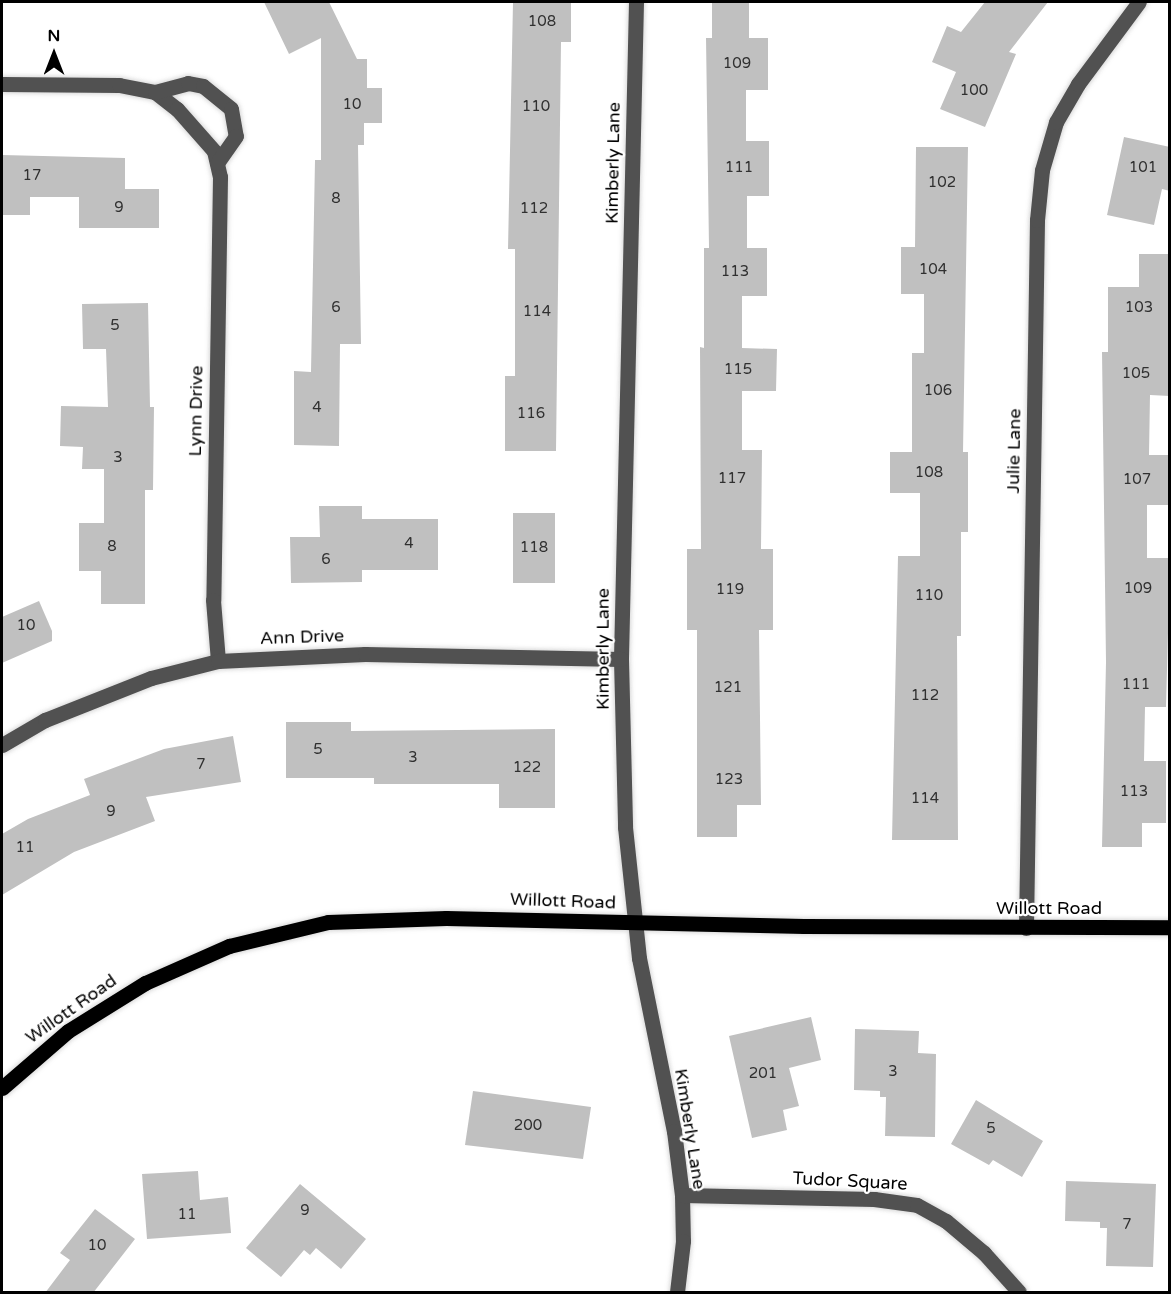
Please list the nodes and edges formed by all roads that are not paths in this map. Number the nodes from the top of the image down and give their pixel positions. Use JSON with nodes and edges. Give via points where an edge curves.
{"nodes":[{"id":1,"x":636,"y":2,"type":"edge"},
{"id":2,"x":1138,"y":2,"type":"edge"},
{"id":3,"x":2,"y":84,"type":"edge"},
{"id":4,"x":155,"y":92,"type":"junction"},
{"id":5,"x":217,"y":163,"type":"junction"},
{"id":6,"x":621,"y":659,"type":"junction"},
{"id":7,"x":218,"y":661,"type":"junction"},
{"id":8,"x":2,"y":744,"type":"edge"},
{"id":9,"x":634,"y":922,"type":"junction"},
{"id":10,"x":1170,"y":927,"type":"edge"},
{"id":11,"x":1026,"y":928,"type":"junction"},
{"id":12,"x":2,"y":1088,"type":"edge"},
{"id":13,"x":682,"y":1195,"type":"junction"},
{"id":14,"x":677,"y":1293,"type":"edge"},
{"id":15,"x":1019,"y":1293,"type":"edge"}],
"edges":[{"from":1,"to":6,"type":"street","name":"Kimberly Lane"},
{"from":2,"to":11,"type":"street","name":"Julie Lane","via":[[1078,84],[1056,122],[1042,170],[1037,220]]},
{"from":3,"to":4,"type":"street","via":[[119,85]]},
{"from":4,"to":5,"type":"street","name":"Lynn Drive","via":[[197,130],[214,151]]},
{"from":4,"to":5,"type":"street","via":[[188,83],[203,86],[231,109],[236,136]]},
{"from":5,"to":7,"type":"street","name":"Lynn Drive","via":[[220,177],[213,600]]},
{"from":6,"to":7,"type":"street","name":"Ann Drive","via":[[365,654]]},
{"from":6,"to":9,"type":"street","name":"Kimberly Lane","via":[[625,826]]},
{"from":7,"to":8,"type":"street","name":"Ann Drive","via":[[151,678],[45,720]]},
{"from":9,"to":11,"type":"main road","name":"Willott Road"},
{"from":9,"to":12,"type":"main road","name":"Willott Road","via":[[387,918],[328,922],[278,934],[182,965],[110,1002],[68,1031]]},
{"from":9,"to":13,"type":"street","name":"Kimberly Lane","via":[[674,1131]]},
{"from":10,"to":11,"type":"main road","name":"Willott Road"},
{"from":13,"to":14,"type":"street","name":"Kimberly Lane","via":[[683,1241]]},
{"from":13,"to":15,"type":"street","name":"Tudor Square","via":[[874,1199],[917,1205],[946,1221],[984,1253]]}]}
